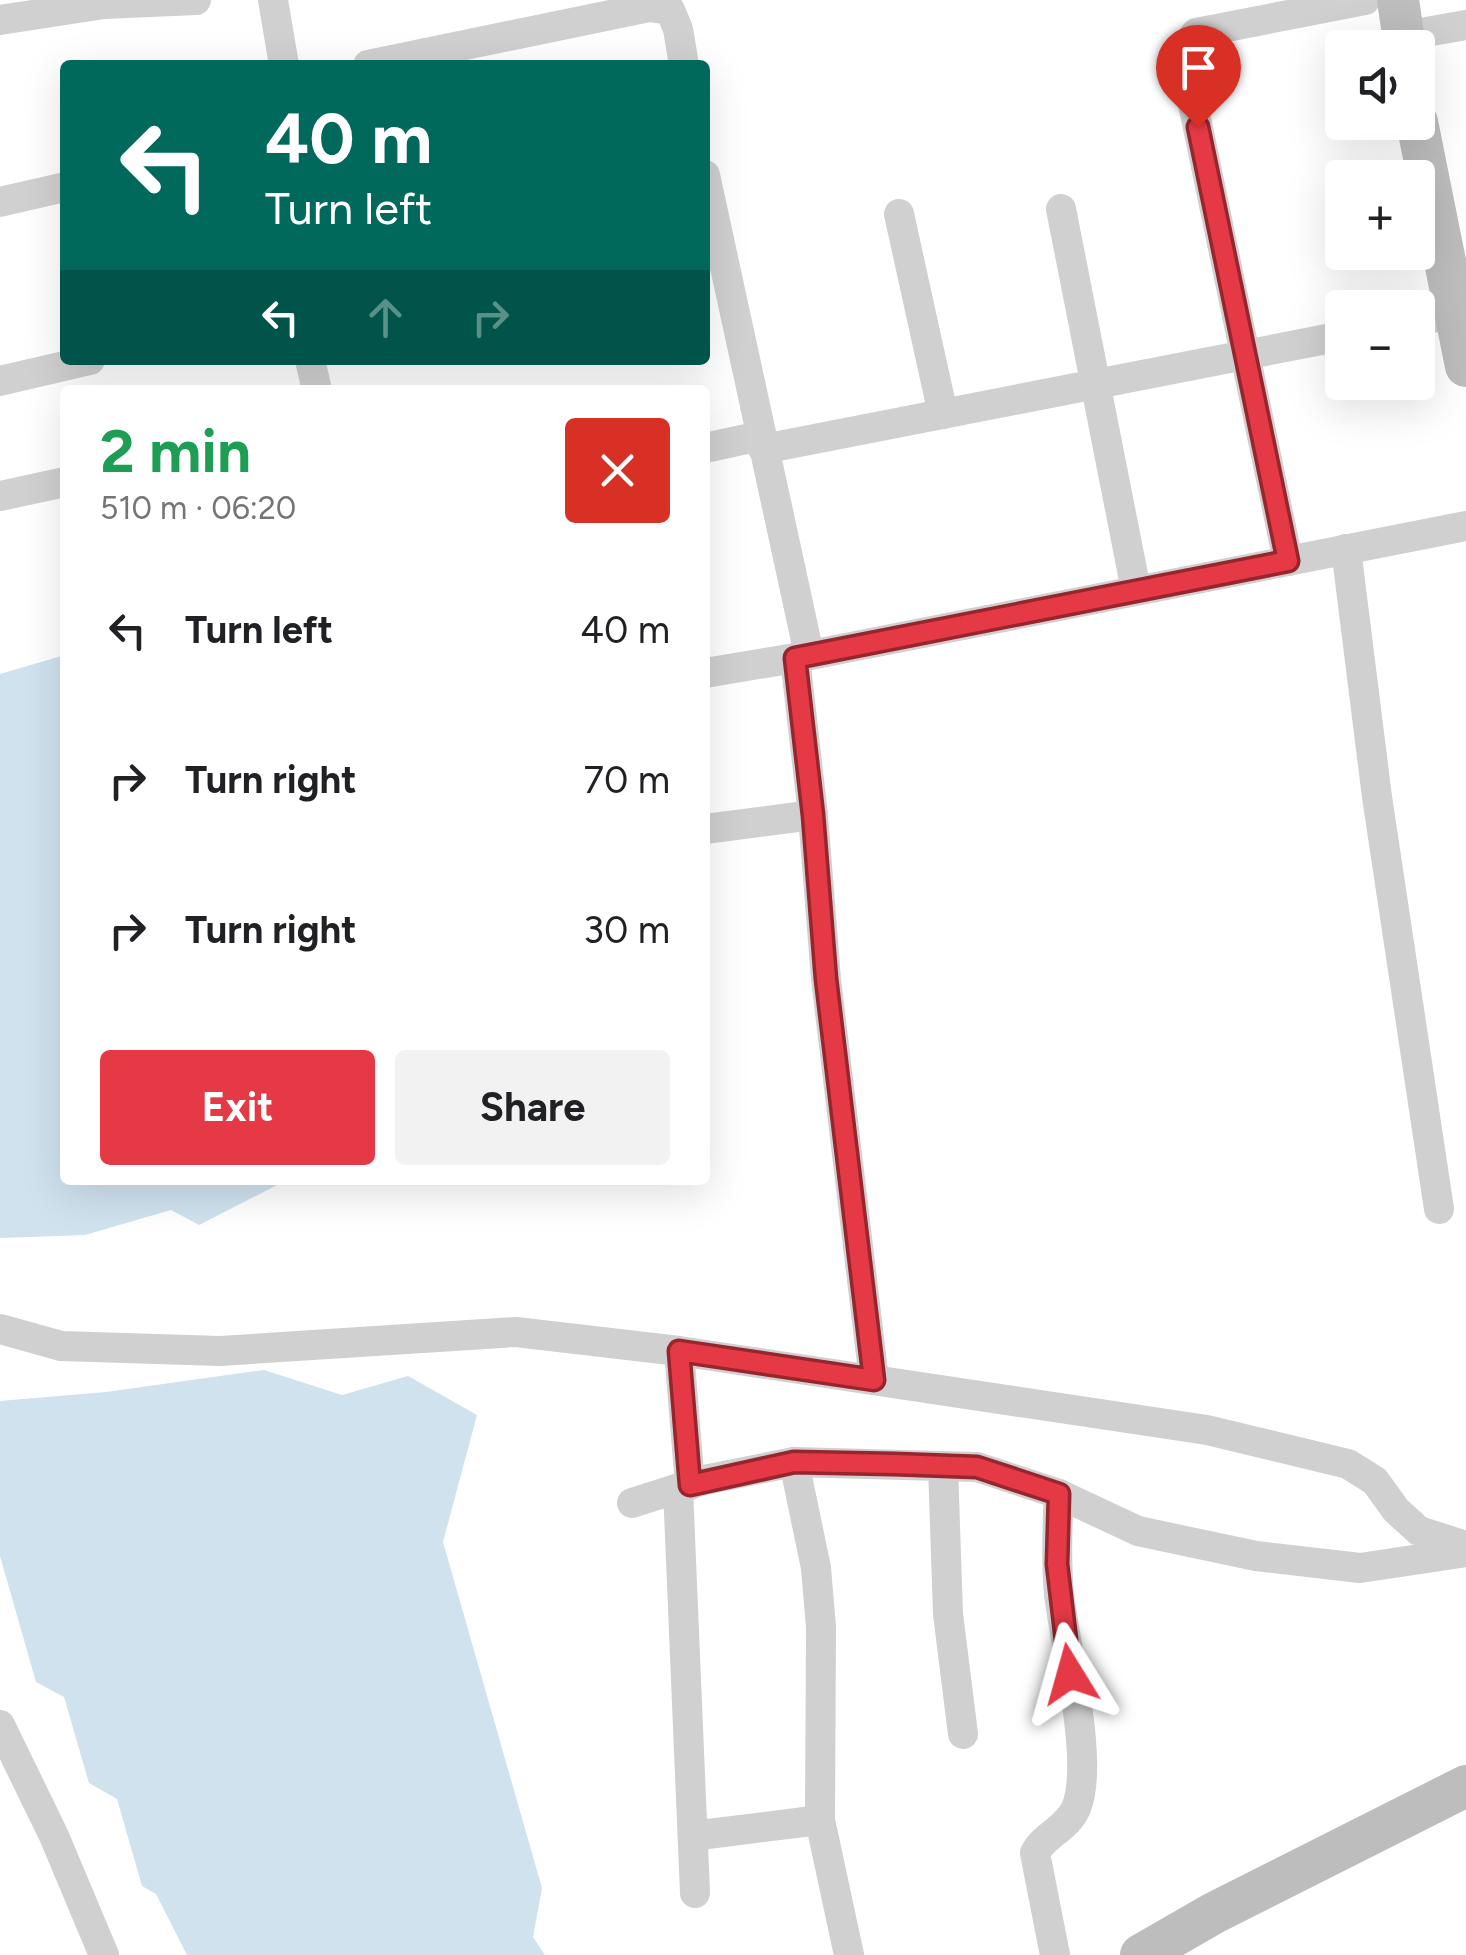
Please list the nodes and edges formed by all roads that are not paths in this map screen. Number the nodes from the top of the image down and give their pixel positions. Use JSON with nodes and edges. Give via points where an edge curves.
{"nodes":[{"id":1,"x":196,"y":0,"type":"edge"},
{"id":2,"x":274,"y":0,"type":"edge"},
{"id":3,"x":1365,"y":0,"type":"edge"},
{"id":4,"x":672,"y":5,"type":"edge"},
{"id":5,"x":0,"y":20,"type":"edge"},
{"id":6,"x":1466,"y":25,"type":"edge"},
{"id":7,"x":1402,"y":28,"type":"edge"},
{"id":8,"x":283,"y":60,"type":"edge"},
{"id":9,"x":392,"y":60,"type":"edge"},
{"id":10,"x":683,"y":60,"type":"edge"},
{"id":11,"x":1419,"y":140,"type":"edge"},
{"id":12,"x":60,"y":189,"type":"edge"},
{"id":13,"x":0,"y":202,"type":"edge"},
{"id":14,"x":1061,"y":209,"type":"dead end"},
{"id":15,"x":899,"y":214,"type":"dead end"},
{"id":16,"x":710,"y":225,"type":"edge"},
{"id":17,"x":718,"y":306,"type":"edge"},
{"id":18,"x":1436,"y":317,"type":"edge"},
{"id":19,"x":1325,"y":339,"type":"edge"},
{"id":20,"x":1248,"y":354,"type":"junction"},
{"id":21,"x":69,"y":365,"type":"edge"},
{"id":22,"x":1466,"y":366,"type":"edge"},
{"id":23,"x":0,"y":381,"type":"edge"},
{"id":24,"x":1094,"y":384,"type":"junction"},
{"id":25,"x":942,"y":414,"type":"junction"},
{"id":26,"x":761,"y":442,"type":"junction"},
{"id":27,"x":710,"y":447,"type":"edge"},
{"id":28,"x":60,"y":483,"type":"edge"},
{"id":29,"x":0,"y":496,"type":"edge"},
{"id":30,"x":1466,"y":526,"type":"edge"},
{"id":31,"x":1346,"y":549,"type":"junction"},
{"id":32,"x":1288,"y":561,"type":"junction"},
{"id":33,"x":1136,"y":590,"type":"junction"},
{"id":34,"x":802,"y":656,"type":"junction"},
{"id":35,"x":710,"y":672,"type":"edge"},
{"id":36,"x":813,"y":815,"type":"junction"},
{"id":37,"x":710,"y":828,"type":"edge"},
{"id":38,"x":1439,"y":1209,"type":"dead end"},
{"id":39,"x":0,"y":1329,"type":"edge"},
{"id":40,"x":679,"y":1351,"type":"junction"},
{"id":41,"x":874,"y":1380,"type":"junction"},
{"id":42,"x":794,"y":1462,"type":"junction"},
{"id":43,"x":943,"y":1466,"type":"junction"},
{"id":44,"x":684,"y":1487,"type":"junction"},
{"id":45,"x":1059,"y":1494,"type":"junction"},
{"id":46,"x":632,"y":1503,"type":"dead end"},
{"id":47,"x":1466,"y":1549,"type":"edge"},
{"id":48,"x":0,"y":1725,"type":"edge"},
{"id":49,"x":963,"y":1734,"type":"dead end"},
{"id":50,"x":1466,"y":1786,"type":"edge"},
{"id":51,"x":820,"y":1820,"type":"junction"},
{"id":52,"x":692,"y":1822,"type":"junction"},
{"id":53,"x":695,"y":1894,"type":"dead end"},
{"id":54,"x":104,"y":1955,"type":"edge"},
{"id":55,"x":849,"y":1955,"type":"edge"},
{"id":56,"x":1055,"y":1955,"type":"edge"},
{"id":57,"x":1142,"y":1955,"type":"edge"}],
"edges":[{"from":1,"to":5,"type":"street","via":[[104,4]]},
{"from":2,"to":8,"type":"street"},
{"from":3,"to":20,"type":"street","via":[[1196,33],[1182,51]]},
{"from":4,"to":9,"type":"street"},
{"from":4,"to":10,"type":"street"},
{"from":6,"to":7,"type":"street"},
{"from":11,"to":18,"type":"street"},
{"from":12,"to":13,"type":"street"},
{"from":14,"to":24,"type":"street"},
{"from":15,"to":25,"type":"street"},
{"from":16,"to":17,"type":"street"},
{"from":17,"to":26,"type":"street"},
{"from":18,"to":22,"type":"street"},
{"from":19,"to":20,"type":"street"},
{"from":20,"to":24,"type":"street"},
{"from":20,"to":32,"type":"street"},
{"from":21,"to":23,"type":"street"},
{"from":24,"to":25,"type":"street"},
{"from":24,"to":33,"type":"street"},
{"from":25,"to":26,"type":"street"},
{"from":26,"to":27,"type":"street"},
{"from":26,"to":34,"type":"street"},
{"from":28,"to":29,"type":"street"},
{"from":30,"to":31,"type":"street"},
{"from":31,"to":32,"type":"street"},
{"from":31,"to":38,"type":"street"},
{"from":32,"to":33,"type":"street"},
{"from":33,"to":34,"type":"street"},
{"from":34,"to":35,"type":"street"},
{"from":34,"to":36,"type":"street"},
{"from":36,"to":37,"type":"street"},
{"from":36,"to":41,"type":"street"},
{"from":39,"to":40,"type":"street","via":[[61,1346],[220,1352],[516,1332]]},
{"from":40,"to":41,"type":"street"},
{"from":40,"to":44,"type":"street"},
{"from":41,"to":47,"type":"street","via":[[1206,1430],[1348,1464],[1375,1481],[1419,1531]]},
{"from":42,"to":43,"type":"street"},
{"from":42,"to":44,"type":"street"},
{"from":42,"to":51,"type":"street","via":[[821,1627]]},
{"from":43,"to":45,"type":"street","via":[[977,1467]]},
{"from":43,"to":49,"type":"street","via":[[948,1614]]},
{"from":44,"to":46,"type":"street"},
{"from":44,"to":52,"type":"street"},
{"from":45,"to":47,"type":"street","via":[[1138,1531],[1256,1556],[1360,1568]]},
{"from":45,"to":56,"type":"street","via":[[1058,1580],[1081,1794],[1072,1816],[1035,1853]]},
{"from":48,"to":54,"type":"street"},
{"from":50,"to":57,"type":"street"},
{"from":51,"to":52,"type":"street","via":[[700,1835]]},
{"from":51,"to":55,"type":"street"},
{"from":52,"to":53,"type":"street"}]}
